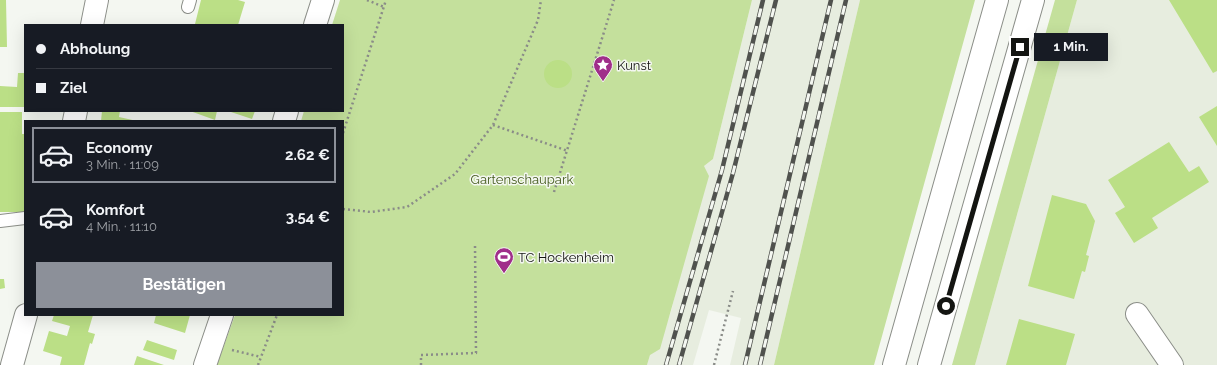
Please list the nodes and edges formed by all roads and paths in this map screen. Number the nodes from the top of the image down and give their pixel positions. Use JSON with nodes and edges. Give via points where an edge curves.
{"nodes":[{"id":1,"x":97,"y":0,"type":"edge"},
{"id":2,"x":323,"y":0,"type":"edge"},
{"id":3,"x":367,"y":0,"type":"edge"},
{"id":4,"x":386,"y":0,"type":"edge"},
{"id":5,"x":541,"y":0,"type":"edge"},
{"id":6,"x":614,"y":0,"type":"edge"},
{"id":7,"x":998,"y":0,"type":"edge"},
{"id":8,"x":1033,"y":0,"type":"edge"},
{"id":9,"x":384,"y":7,"type":"junction"},
{"id":10,"x":92,"y":24,"type":"edge"},
{"id":11,"x":315,"y":24,"type":"edge"},
{"id":12,"x":493,"y":125,"type":"junction"},
{"id":13,"x":344,"y":130,"type":"edge"},
{"id":14,"x":568,"y":151,"type":"junction"},
{"id":15,"x":554,"y":192,"type":"dead end"},
{"id":16,"x":344,"y":209,"type":"edge"},
{"id":17,"x":24,"y":218,"type":"edge"},
{"id":18,"x":0,"y":221,"type":"edge"},
{"id":19,"x":475,"y":245,"type":"dead end"},
{"id":20,"x":733,"y":291,"type":"dead end"},
{"id":21,"x":1137,"y":314,"type":"dead end"},
{"id":22,"x":26,"y":316,"type":"edge"},
{"id":23,"x":222,"y":316,"type":"edge"},
{"id":24,"x":277,"y":316,"type":"edge"},
{"id":25,"x":213,"y":343,"type":"junction"},
{"id":26,"x":261,"y":356,"type":"junction"},
{"id":27,"x":12,"y":365,"type":"edge"},
{"id":28,"x":205,"y":365,"type":"edge"},
{"id":29,"x":258,"y":365,"type":"edge"},
{"id":30,"x":421,"y":365,"type":"edge"},
{"id":31,"x":714,"y":365,"type":"edge"},
{"id":32,"x":894,"y":365,"type":"edge"},
{"id":33,"x":929,"y":365,"type":"edge"},
{"id":34,"x":1172,"y":365,"type":"edge"}],
"edges":[{"from":1,"to":10,"type":"main road"},
{"from":2,"to":11,"type":"main road"},
{"from":3,"to":9,"type":"path"},
{"from":4,"to":9,"type":"path"},
{"from":5,"to":12,"type":"path","via":[[538,20]]},
{"from":6,"to":14,"type":"path"},
{"from":7,"to":32,"type":"main road"},
{"from":8,"to":33,"type":"main road"},
{"from":9,"to":13,"type":"path"},
{"from":12,"to":14,"type":"path"},
{"from":12,"to":16,"type":"path","via":[[455,174],[407,207],[371,212]]},
{"from":14,"to":15,"type":"path"},
{"from":17,"to":18,"type":"lane"},
{"from":19,"to":30,"type":"path","via":[[476,354],[421,355]]},
{"from":20,"to":31,"type":"path"},
{"from":21,"to":34,"type":"main road"},
{"from":22,"to":27,"type":"main road"},
{"from":23,"to":25,"type":"main road"},
{"from":24,"to":26,"type":"path"},
{"from":25,"to":26,"type":"path"},
{"from":25,"to":28,"type":"main road"},
{"from":26,"to":29,"type":"path"}]}
